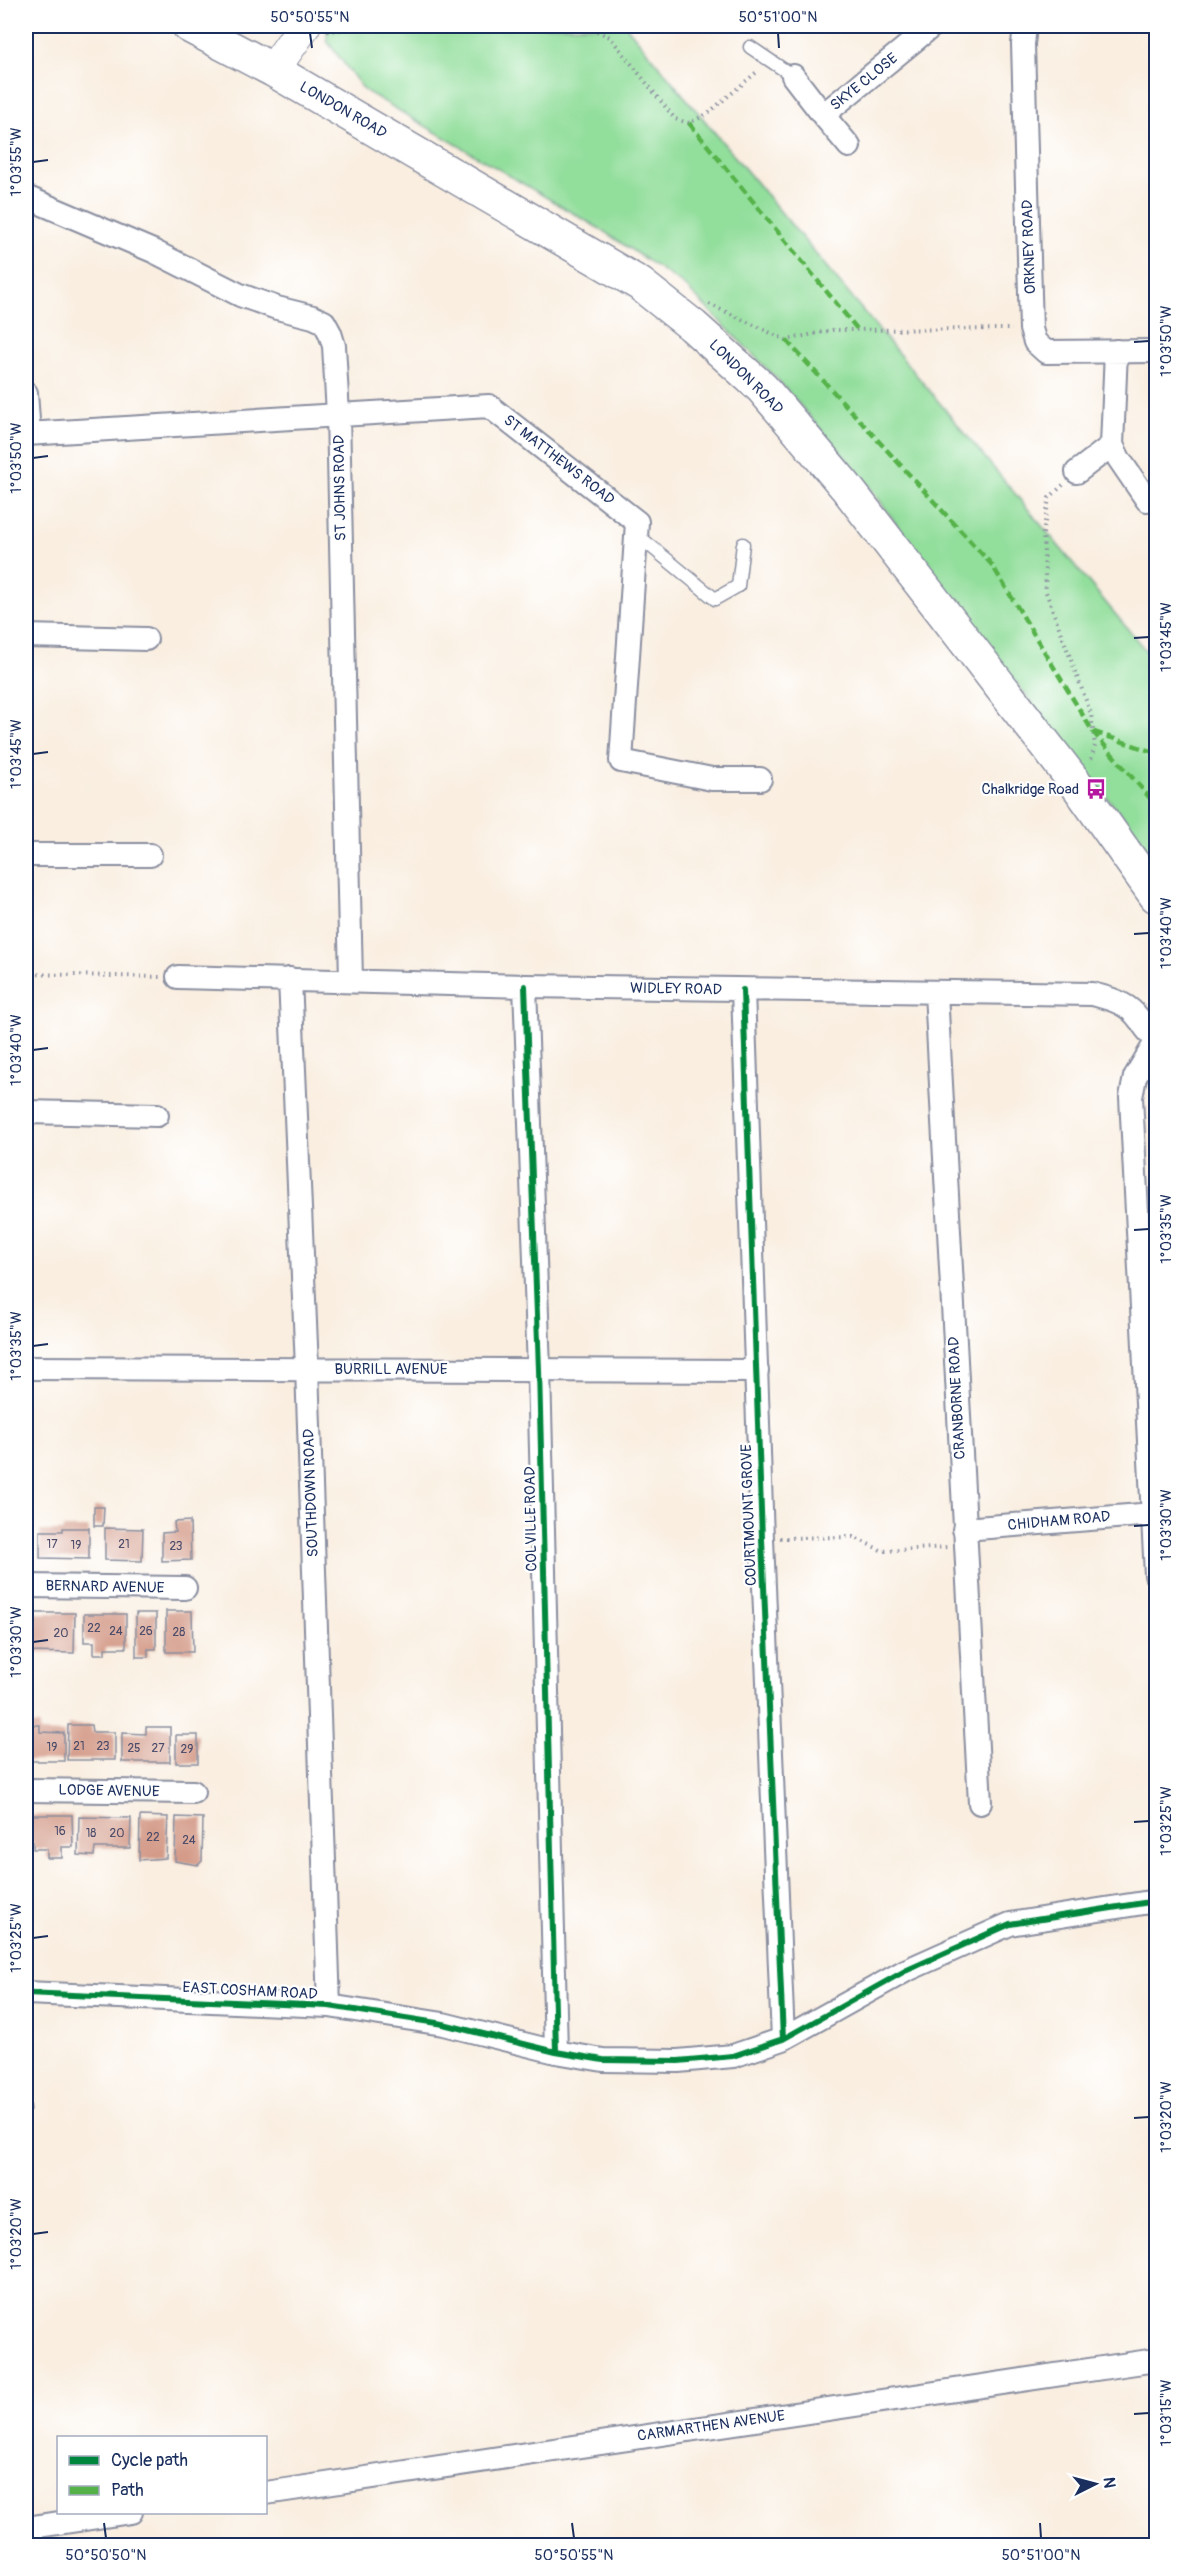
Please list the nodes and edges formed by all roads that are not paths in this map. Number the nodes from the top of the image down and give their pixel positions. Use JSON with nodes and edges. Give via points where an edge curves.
{"nodes":[{"id":1,"x":189,"y":26,"type":"edge"},
{"id":2,"x":932,"y":26,"type":"edge"},
{"id":3,"x":1025,"y":26,"type":"edge"},
{"id":4,"x":314,"y":29,"type":"edge"},
{"id":5,"x":750,"y":47,"type":"dead end"},
{"id":6,"x":273,"y":70,"type":"junction"},
{"id":7,"x":793,"y":76,"type":"joint"},
{"id":8,"x":823,"y":115,"type":"junction"},
{"id":9,"x":849,"y":146,"type":"dead end"},
{"id":10,"x":26,"y":197,"type":"edge"},
{"id":11,"x":1116,"y":351,"type":"junction"},
{"id":12,"x":1156,"y":351,"type":"edge"},
{"id":13,"x":26,"y":393,"type":"edge"},
{"id":14,"x":338,"y":414,"type":"junction"},
{"id":15,"x":27,"y":434,"type":"edge"},
{"id":16,"x":1112,"y":445,"type":"junction"},
{"id":17,"x":1077,"y":472,"type":"road end"},
{"id":18,"x":1148,"y":500,"type":"dead end"},
{"id":19,"x":636,"y":534,"type":"junction"},
{"id":20,"x":743,"y":544,"type":"dead end"},
{"id":21,"x":26,"y":636,"type":"edge"},
{"id":22,"x":146,"y":639,"type":"dead end"},
{"id":23,"x":760,"y":779,"type":"dead end"},
{"id":24,"x":26,"y":855,"type":"edge"},
{"id":25,"x":150,"y":855,"type":"dead end"},
{"id":26,"x":1156,"y":896,"type":"edge"},
{"id":27,"x":178,"y":977,"type":"road end"},
{"id":28,"x":290,"y":979,"type":"junction"},
{"id":29,"x":351,"y":980,"type":"junction"},
{"id":30,"x":525,"y":986,"type":"junction"},
{"id":31,"x":743,"y":990,"type":"junction"},
{"id":32,"x":936,"y":992,"type":"junction"},
{"id":33,"x":1156,"y":1040,"type":"edge"},
{"id":34,"x":26,"y":1112,"type":"edge"},
{"id":35,"x":157,"y":1115,"type":"dead end"},
{"id":36,"x":26,"y":1368,"type":"edge"},
{"id":37,"x":307,"y":1368,"type":"junction"},
{"id":38,"x":539,"y":1370,"type":"junction"},
{"id":39,"x":757,"y":1371,"type":"junction"},
{"id":40,"x":1153,"y":1514,"type":"junction"},
{"id":41,"x":965,"y":1538,"type":"junction"},
{"id":42,"x":1156,"y":1575,"type":"edge"},
{"id":43,"x":26,"y":1586,"type":"edge"},
{"id":44,"x":185,"y":1588,"type":"dead end"},
{"id":45,"x":26,"y":1790,"type":"edge"},
{"id":46,"x":193,"y":1792,"type":"dead end"},
{"id":47,"x":981,"y":1803,"type":"dead end"},
{"id":48,"x":1156,"y":1901,"type":"edge"},
{"id":49,"x":26,"y":1993,"type":"edge"},
{"id":50,"x":329,"y":2006,"type":"junction"},
{"id":51,"x":783,"y":2039,"type":"junction"},
{"id":52,"x":556,"y":2052,"type":"junction"},
{"id":53,"x":1156,"y":2360,"type":"edge"},
{"id":54,"x":267,"y":2493,"type":"edge"},
{"id":55,"x":118,"y":2514,"type":"edge"},
{"id":56,"x":26,"y":2528,"type":"edge"}],
"edges":[{"from":1,"to":6,"type":"main road","name":"LONDON ROAD"},
{"from":2,"to":8,"type":"street","name":"SKYE CLOSE"},
{"from":3,"to":11,"type":"street","name":"ORKNEY ROAD","via":[[1031,329],[1035,342],[1046,352]]},
{"from":4,"to":6,"type":"main road"},
{"from":5,"to":7,"type":"lane"},
{"from":6,"to":26,"type":"main road","name":"LONDON ROAD","via":[[640,284],[762,388],[846,487],[1080,789]]},
{"from":7,"to":8,"type":"street","name":"SKYE CLOSE"},
{"from":8,"to":9,"type":"street","name":"SKYE CLOSE"},
{"from":10,"to":14,"type":"street","name":"ST JOHNS ROAD","via":[[153,250],[240,295],[324,322],[334,346]]},
{"from":11,"to":12,"type":"street"},
{"from":11,"to":16,"type":"street"},
{"from":13,"to":15,"type":"street"},
{"from":14,"to":15,"type":"street","name":"ST MATTHEWS ROAD"},
{"from":14,"to":19,"type":"street","name":"ST MATTHEWS ROAD","via":[[489,406],[637,522]]},
{"from":14,"to":29,"type":"street","name":"ST JOHNS ROAD"},
{"from":16,"to":17,"type":"street"},
{"from":16,"to":18,"type":"street"},
{"from":19,"to":20,"type":"lane","via":[[715,599],[738,585]]},
{"from":19,"to":23,"type":"street","via":[[621,761],[712,780]]},
{"from":21,"to":22,"type":"street"},
{"from":24,"to":25,"type":"street"},
{"from":27,"to":28,"type":"street","name":"WIDLEY ROAD"},
{"from":28,"to":29,"type":"street","name":"WIDLEY ROAD"},
{"from":28,"to":37,"type":"street","name":"SOUTHDOWN ROAD"},
{"from":29,"to":30,"type":"street","name":"WIDLEY ROAD"},
{"from":30,"to":31,"type":"street","name":"WIDLEY ROAD"},
{"from":30,"to":38,"type":"street","name":"COLVILLE ROAD"},
{"from":31,"to":32,"type":"street","name":"WIDLEY ROAD"},
{"from":31,"to":39,"type":"street","name":"COURTMOUNT GROVE"},
{"from":32,"to":33,"type":"street","name":"WIDLEY ROAD","via":[[1092,994],[1119,1002],[1134,1013]]},
{"from":32,"to":41,"type":"street","name":"CRANBORNE ROAD"},
{"from":33,"to":40,"type":"street","via":[[1136,1077],[1131,1097]]},
{"from":34,"to":35,"type":"street"},
{"from":36,"to":37,"type":"street","name":"BURRILL AVENUE"},
{"from":37,"to":38,"type":"street","name":"BURRILL AVENUE"},
{"from":37,"to":50,"type":"street","name":"SOUTHDOWN ROAD"},
{"from":38,"to":39,"type":"street","name":"BURRILL AVENUE"},
{"from":38,"to":52,"type":"street","name":"COLVILLE ROAD"},
{"from":39,"to":51,"type":"street","name":"COURTMOUNT GROVE"},
{"from":40,"to":41,"type":"street","name":"CHIDHAM ROAD"},
{"from":40,"to":42,"type":"street"},
{"from":41,"to":47,"type":"street","name":"CRANBORNE ROAD"},
{"from":43,"to":44,"type":"street","name":"BERNARD AVENUE"},
{"from":45,"to":46,"type":"street","name":"LODGE AVENUE"},
{"from":48,"to":51,"type":"street","name":"EAST COSHAM ROAD","via":[[1010,1924],[905,1971]]},
{"from":49,"to":50,"type":"street","name":"EAST COSHAM ROAD"},
{"from":50,"to":52,"type":"street","name":"EAST COSHAM ROAD","via":[[443,2024]]},
{"from":51,"to":52,"type":"street","name":"EAST COSHAM ROAD","via":[[733,2056],[678,2061],[603,2060]]},
{"from":53,"to":54,"type":"street","name":"CARMARTHEN AVENUE"},
{"from":55,"to":56,"type":"street"}]}
